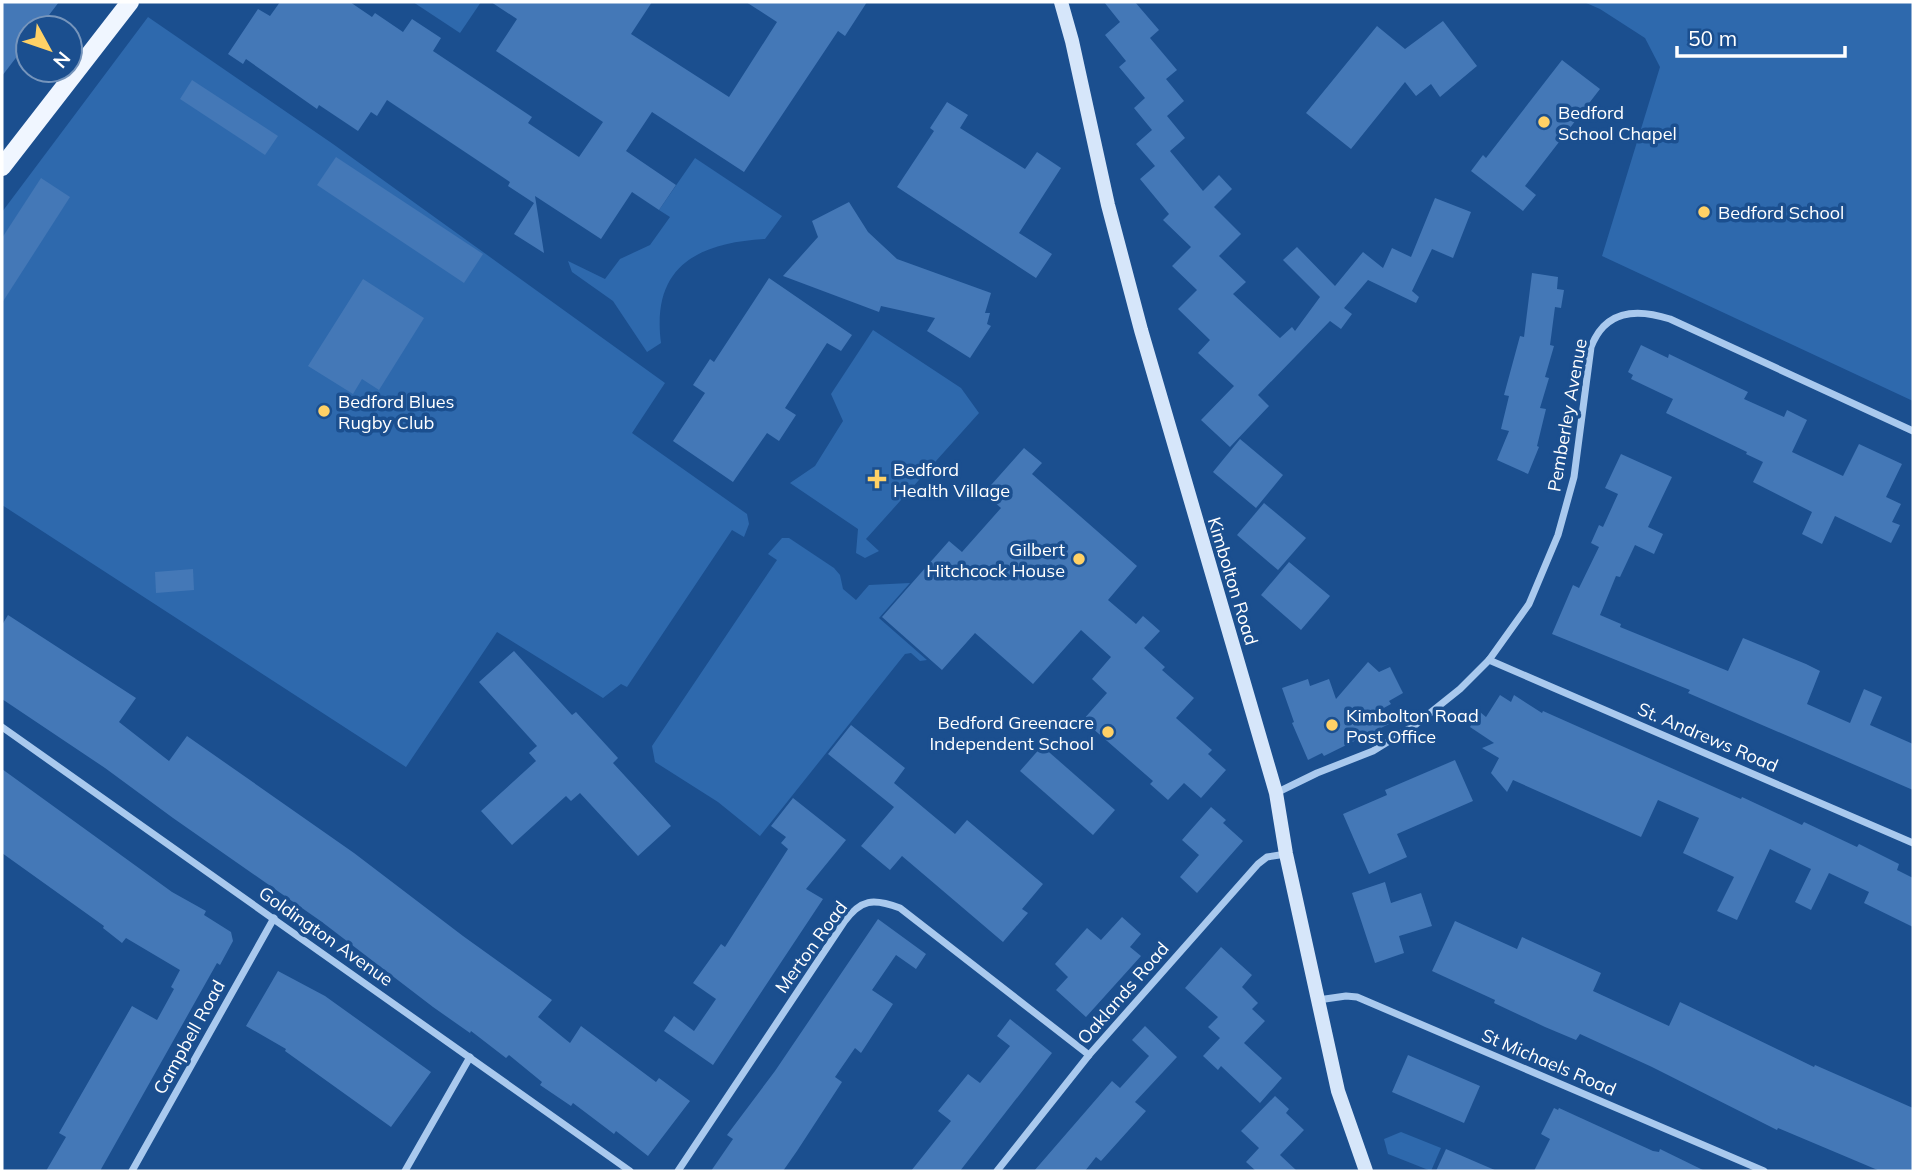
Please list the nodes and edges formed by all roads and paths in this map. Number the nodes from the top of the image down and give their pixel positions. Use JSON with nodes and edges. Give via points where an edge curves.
{"nodes":[{"id":1,"x":130,"y":2,"type":"edge"},
{"id":2,"x":1061,"y":2,"type":"edge"},
{"id":3,"x":2,"y":167,"type":"edge"},
{"id":4,"x":1913,"y":431,"type":"edge"},
{"id":5,"x":1489,"y":660,"type":"junction"},
{"id":6,"x":2,"y":727,"type":"edge"},
{"id":7,"x":1276,"y":793,"type":"junction"},
{"id":8,"x":1913,"y":843,"type":"edge"},
{"id":9,"x":1286,"y":854,"type":"junction"},
{"id":10,"x":274,"y":918,"type":"junction"},
{"id":11,"x":1318,"y":1000,"type":"junction"},
{"id":12,"x":1089,"y":1055,"type":"junction"},
{"id":13,"x":470,"y":1057,"type":"junction"},
{"id":14,"x":132,"y":1171,"type":"edge"},
{"id":15,"x":405,"y":1171,"type":"edge"},
{"id":16,"x":631,"y":1171,"type":"edge"},
{"id":17,"x":678,"y":1171,"type":"edge"},
{"id":18,"x":997,"y":1171,"type":"edge"},
{"id":19,"x":1366,"y":1171,"type":"edge"},
{"id":20,"x":1764,"y":1171,"type":"edge"}],
"edges":[{"from":1,"to":3,"type":"main road"},
{"from":2,"to":7,"type":"main road","name":"Kimbolton Road","via":[[1141,330]]},
{"from":4,"to":5,"type":"street","name":"Pemberley Avenue","via":[[1670,319],[1650,312],[1618,316],[1597,333],[1591,347],[1574,477],[1558,536],[1529,604]]},
{"from":5,"to":7,"type":"street","name":"Pemberley Avenue","via":[[1424,718],[1373,751]]},
{"from":5,"to":8,"type":"street","name":"St. Andrews Road"},
{"from":6,"to":10,"type":"street","name":"Goldington Avenue"},
{"from":7,"to":9,"type":"main road","name":"Kimbolton Road"},
{"from":9,"to":11,"type":"main road","name":"Kimbolton Road"},
{"from":9,"to":12,"type":"street","name":"Oaklands Road","via":[[1267,857],[1258,864]]},
{"from":10,"to":13,"type":"street","name":"Goldington Avenue"},
{"from":10,"to":14,"type":"street","name":"Campbell Road"},
{"from":11,"to":19,"type":"main road","name":"Kimbolton Road","via":[[1338,1091]]},
{"from":11,"to":20,"type":"street","name":"St Michaels Road","via":[[1357,997]]},
{"from":12,"to":17,"type":"street","name":"Merton Road","via":[[900,908],[870,901],[854,908],[844,922]]},
{"from":12,"to":18,"type":"street","name":"Oaklands Road"},
{"from":13,"to":15,"type":"street"},
{"from":13,"to":16,"type":"street","name":"Goldington Avenue"}]}
